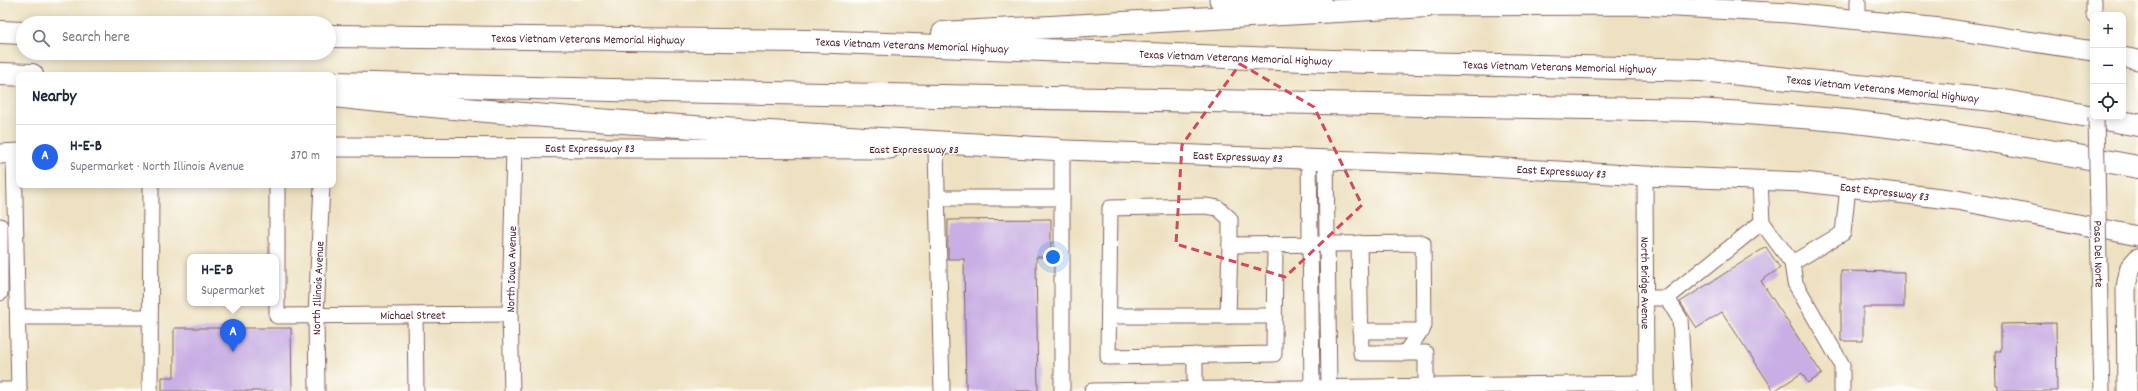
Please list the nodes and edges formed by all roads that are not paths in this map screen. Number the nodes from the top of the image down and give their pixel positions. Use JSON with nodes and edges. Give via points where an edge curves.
{"nodes":[{"id":1,"x":1219,"y":0,"type":"edge"},
{"id":2,"x":1858,"y":0,"type":"edge"},
{"id":3,"x":2094,"y":0,"type":"edge"},
{"id":4,"x":1638,"y":2,"type":"edge"},
{"id":5,"x":1427,"y":6,"type":"junction"},
{"id":6,"x":2094,"y":12,"type":"edge"},
{"id":7,"x":1858,"y":20,"type":"junction"},
{"id":8,"x":0,"y":32,"type":"edge"},
{"id":9,"x":16,"y":33,"type":"edge"},
{"id":10,"x":336,"y":36,"type":"edge"},
{"id":11,"x":809,"y":41,"type":"junction"},
{"id":12,"x":2090,"y":51,"type":"edge"},
{"id":13,"x":2126,"y":58,"type":"edge"},
{"id":14,"x":2138,"y":60,"type":"edge"},
{"id":15,"x":0,"y":74,"type":"edge"},
{"id":16,"x":16,"y":74,"type":"edge"},
{"id":17,"x":336,"y":83,"type":"edge"},
{"id":18,"x":336,"y":96,"type":"edge"},
{"id":19,"x":2096,"y":120,"type":"edge"},
{"id":20,"x":2138,"y":125,"type":"edge"},
{"id":21,"x":336,"y":147,"type":"edge"},
{"id":22,"x":514,"y":148,"type":"junction"},
{"id":23,"x":936,"y":149,"type":"junction"},
{"id":24,"x":1059,"y":149,"type":"junction"},
{"id":25,"x":11,"y":153,"type":"edge"},
{"id":26,"x":1318,"y":160,"type":"junction"},
{"id":27,"x":2138,"y":167,"type":"edge"},
{"id":28,"x":1645,"y":176,"type":"junction"},
{"id":29,"x":1760,"y":180,"type":"junction"},
{"id":30,"x":1848,"y":187,"type":"junction"},
{"id":31,"x":151,"y":188,"type":"edge"},
{"id":32,"x":277,"y":188,"type":"edge"},
{"id":33,"x":322,"y":188,"type":"edge"},
{"id":34,"x":938,"y":198,"type":"junction"},
{"id":35,"x":1062,"y":198,"type":"junction"},
{"id":36,"x":1762,"y":222,"type":"junction"},
{"id":37,"x":0,"y":226,"type":"edge"},
{"id":38,"x":2138,"y":236,"type":"edge"},
{"id":39,"x":1359,"y":243,"type":"junction"},
{"id":40,"x":1275,"y":244,"type":"junction"},
{"id":41,"x":1310,"y":244,"type":"junction"},
{"id":42,"x":1327,"y":244,"type":"junction"},
{"id":43,"x":1230,"y":245,"type":"junction"},
{"id":44,"x":277,"y":254,"type":"edge"},
{"id":45,"x":2138,"y":258,"type":"edge"},
{"id":46,"x":1792,"y":263,"type":"junction"},
{"id":47,"x":0,"y":293,"type":"edge"},
{"id":48,"x":1646,"y":298,"type":"junction"},
{"id":49,"x":1667,"y":298,"type":"junction"},
{"id":50,"x":277,"y":306,"type":"edge"},
{"id":51,"x":510,"y":314,"type":"junction"},
{"id":52,"x":415,"y":315,"type":"junction"},
{"id":53,"x":316,"y":316,"type":"junction"},
{"id":54,"x":1109,"y":316,"type":"junction"},
{"id":55,"x":1228,"y":316,"type":"junction"},
{"id":56,"x":1274,"y":316,"type":"junction"},
{"id":57,"x":18,"y":317,"type":"junction"},
{"id":58,"x":150,"y":317,"type":"junction"},
{"id":59,"x":1360,"y":331,"type":"junction"},
{"id":60,"x":1422,"y":331,"type":"junction"},
{"id":61,"x":1405,"y":353,"type":"junction"},
{"id":62,"x":1195,"y":355,"type":"junction"},
{"id":63,"x":1329,"y":386,"type":"junction"},
{"id":64,"x":1426,"y":386,"type":"junction"},
{"id":65,"x":1312,"y":387,"type":"junction"},
{"id":66,"x":1603,"y":387,"type":"edge"},
{"id":67,"x":1646,"y":387,"type":"edge"},
{"id":68,"x":1195,"y":389,"type":"junction"},
{"id":69,"x":0,"y":390,"type":"edge"},
{"id":70,"x":19,"y":391,"type":"edge"},
{"id":71,"x":150,"y":391,"type":"edge"},
{"id":72,"x":317,"y":391,"type":"edge"},
{"id":73,"x":416,"y":391,"type":"edge"},
{"id":74,"x":512,"y":391,"type":"edge"},
{"id":75,"x":942,"y":391,"type":"edge"},
{"id":76,"x":1062,"y":391,"type":"edge"},
{"id":77,"x":1092,"y":391,"type":"edge"},
{"id":78,"x":1684,"y":391,"type":"edge"},
{"id":79,"x":1842,"y":391,"type":"edge"},
{"id":80,"x":2102,"y":391,"type":"edge"},
{"id":81,"x":2127,"y":391,"type":"edge"}],
"edges":[{"from":1,"to":5,"type":"main road"},
{"from":2,"to":7,"type":"street"},
{"from":3,"to":6,"type":"street"},
{"from":4,"to":5,"type":"main road"},
{"from":4,"to":7,"type":"main road"},
{"from":5,"to":11,"type":"highway"},
{"from":7,"to":12,"type":"main road","via":[[1941,28]]},
{"from":8,"to":9,"type":"highway"},
{"from":10,"to":11,"type":"highway","name":"Texas Vietnam Veterans Memorial Highway"},
{"from":11,"to":20,"type":"highway","name":"Texas Vietnam Veterans Memorial Highway","via":[[1332,61],[1701,70],[2004,101]]},
{"from":13,"to":14,"type":"main road"},
{"from":15,"to":16,"type":"highway"},
{"from":17,"to":27,"type":"highway","via":[[1696,110],[1846,121],[1930,131]]},
{"from":18,"to":24,"type":"highway","via":[[455,109],[700,128]]},
{"from":19,"to":80,"type":"street","name":"Pasa Del Norte","bridge":true},
{"from":21,"to":22,"type":"main road","name":"East Expressway 83"},
{"from":22,"to":23,"type":"main road","name":"East Expressway 83"},
{"from":22,"to":51,"type":"street","name":"North Iowa Avenue"},
{"from":23,"to":24,"type":"main road","name":"East Expressway 83"},
{"from":23,"to":34,"type":"street"},
{"from":24,"to":26,"type":"main road","name":"East Expressway 83"},
{"from":24,"to":35,"type":"street"},
{"from":25,"to":57,"type":"street"},
{"from":26,"to":28,"type":"main road","name":"East Expressway 83"},
{"from":26,"to":41,"type":"street"},
{"from":26,"to":42,"type":"street"},
{"from":28,"to":29,"type":"main road","name":"East Expressway 83"},
{"from":28,"to":48,"type":"street","name":"North Bridge Avenue"},
{"from":29,"to":30,"type":"main road","name":"East Expressway 83"},
{"from":29,"to":36,"type":"street"},
{"from":30,"to":38,"type":"main road","name":"East Expressway 83","via":[[1957,200]]},
{"from":30,"to":46,"type":"street","via":[[1843,233]]},
{"from":31,"to":58,"type":"street"},
{"from":32,"to":44,"type":"street","name":"Michael Street"},
{"from":33,"to":53,"type":"street","name":"North Illinois Avenue"},
{"from":34,"to":35,"type":"street"},
{"from":34,"to":75,"type":"street"},
{"from":35,"to":76,"type":"street"},
{"from":36,"to":46,"type":"street"},
{"from":36,"to":49,"type":"street"},
{"from":37,"to":47,"type":"street"},
{"from":39,"to":42,"type":"street"},
{"from":39,"to":59,"type":"street"},
{"from":39,"to":60,"type":"street","via":[[1423,243]]},
{"from":40,"to":41,"type":"street"},
{"from":40,"to":43,"type":"street"},
{"from":40,"to":56,"type":"street"},
{"from":41,"to":42,"type":"street"},
{"from":41,"to":65,"type":"street"},
{"from":42,"to":63,"type":"street"},
{"from":43,"to":54,"type":"street","via":[[1230,219],[1218,208],[1110,208]]},
{"from":43,"to":55,"type":"street"},
{"from":45,"to":81,"type":"main road","via":[[2130,267],[2126,287]]},
{"from":46,"to":79,"type":"street","via":[[1795,284],[1842,365]]},
{"from":48,"to":49,"type":"street"},
{"from":48,"to":67,"type":"street","name":"North Bridge Avenue"},
{"from":49,"to":78,"type":"street","via":[[1680,319]]},
{"from":50,"to":53,"type":"street","name":"Michael Street","via":[[277,316]]},
{"from":51,"to":52,"type":"street","name":"Michael Street"},
{"from":51,"to":74,"type":"street","name":"North Iowa Avenue"},
{"from":52,"to":53,"type":"street","name":"Michael Street"},
{"from":52,"to":73,"type":"street"},
{"from":53,"to":72,"type":"street","name":"North Illinois Avenue"},
{"from":54,"to":55,"type":"street"},
{"from":54,"to":62,"type":"street","via":[[1108,357]]},
{"from":55,"to":56,"type":"street"},
{"from":56,"to":62,"type":"street","via":[[1274,354]]},
{"from":57,"to":58,"type":"street"},
{"from":57,"to":70,"type":"street"},
{"from":58,"to":71,"type":"street"},
{"from":59,"to":60,"type":"street"},
{"from":59,"to":61,"type":"street","via":[[1361,353]]},
{"from":60,"to":61,"type":"street"},
{"from":61,"to":64,"type":"street","via":[[1426,353]]},
{"from":62,"to":68,"type":"street"},
{"from":63,"to":64,"type":"street"},
{"from":63,"to":65,"type":"street"},
{"from":64,"to":66,"type":"street"},
{"from":65,"to":68,"type":"street"},
{"from":66,"to":67,"type":"street"},
{"from":68,"to":77,"type":"street"},
{"from":69,"to":70,"type":"street"}]}
